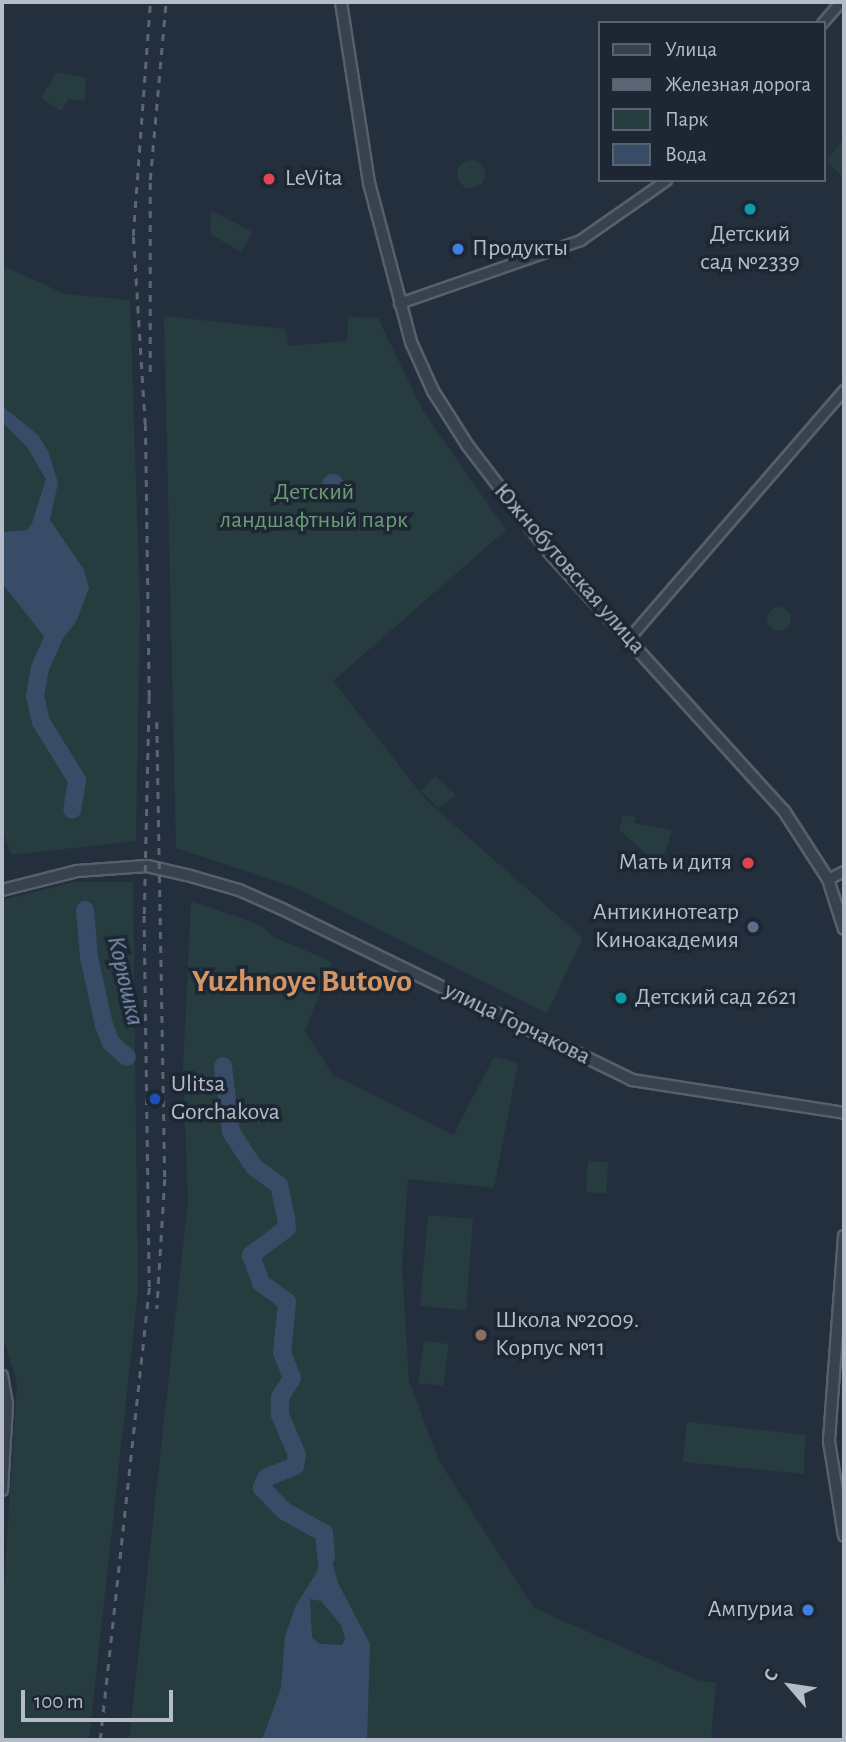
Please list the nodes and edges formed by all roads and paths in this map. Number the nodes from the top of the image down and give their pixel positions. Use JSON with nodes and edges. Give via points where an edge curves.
{"nodes":[{"id":1,"x":341,"y":2,"type":"edge"},
{"id":2,"x":840,"y":2,"type":"edge"},
{"id":3,"x":824,"y":21,"type":"edge"},
{"id":4,"x":663,"y":182,"type":"edge"},
{"id":5,"x":399,"y":303,"type":"junction"},
{"id":6,"x":844,"y":390,"type":"edge"},
{"id":7,"x":628,"y":639,"type":"junction"},
{"id":8,"x":844,"y":871,"type":"edge"},
{"id":9,"x":828,"y":879,"type":"junction"},
{"id":10,"x":2,"y":890,"type":"edge"},
{"id":11,"x":844,"y":929,"type":"edge"},
{"id":12,"x":844,"y":1113,"type":"edge"},
{"id":13,"x":844,"y":1236,"type":"edge"},
{"id":14,"x":2,"y":1375,"type":"edge"},
{"id":15,"x":2,"y":1490,"type":"edge"},
{"id":16,"x":844,"y":1536,"type":"edge"}],
"edges":[{"from":1,"to":5,"type":"street","name":"Южнобутовская улица","via":[[358,128]]},
{"from":2,"to":3,"type":"street"},
{"from":4,"to":5,"type":"street","via":[[580,240]]},
{"from":5,"to":7,"type":"street","name":"Южнобутовская улица","via":[[433,391],[468,446],[549,552]]},
{"from":6,"to":7,"type":"street"},
{"from":7,"to":9,"type":"street","name":"Южнобутовская улица","via":[[785,811]]},
{"from":8,"to":9,"type":"street"},
{"from":9,"to":11,"type":"street","name":"Южнобутовская улица"},
{"from":10,"to":12,"type":"street","name":"улица Горчакова","via":[[77,871],[147,866],[187,875],[282,909],[632,1080]]},
{"from":13,"to":16,"type":"street","via":[[829,1441]]},
{"from":14,"to":15,"type":"street","via":[[7,1404]]}]}
